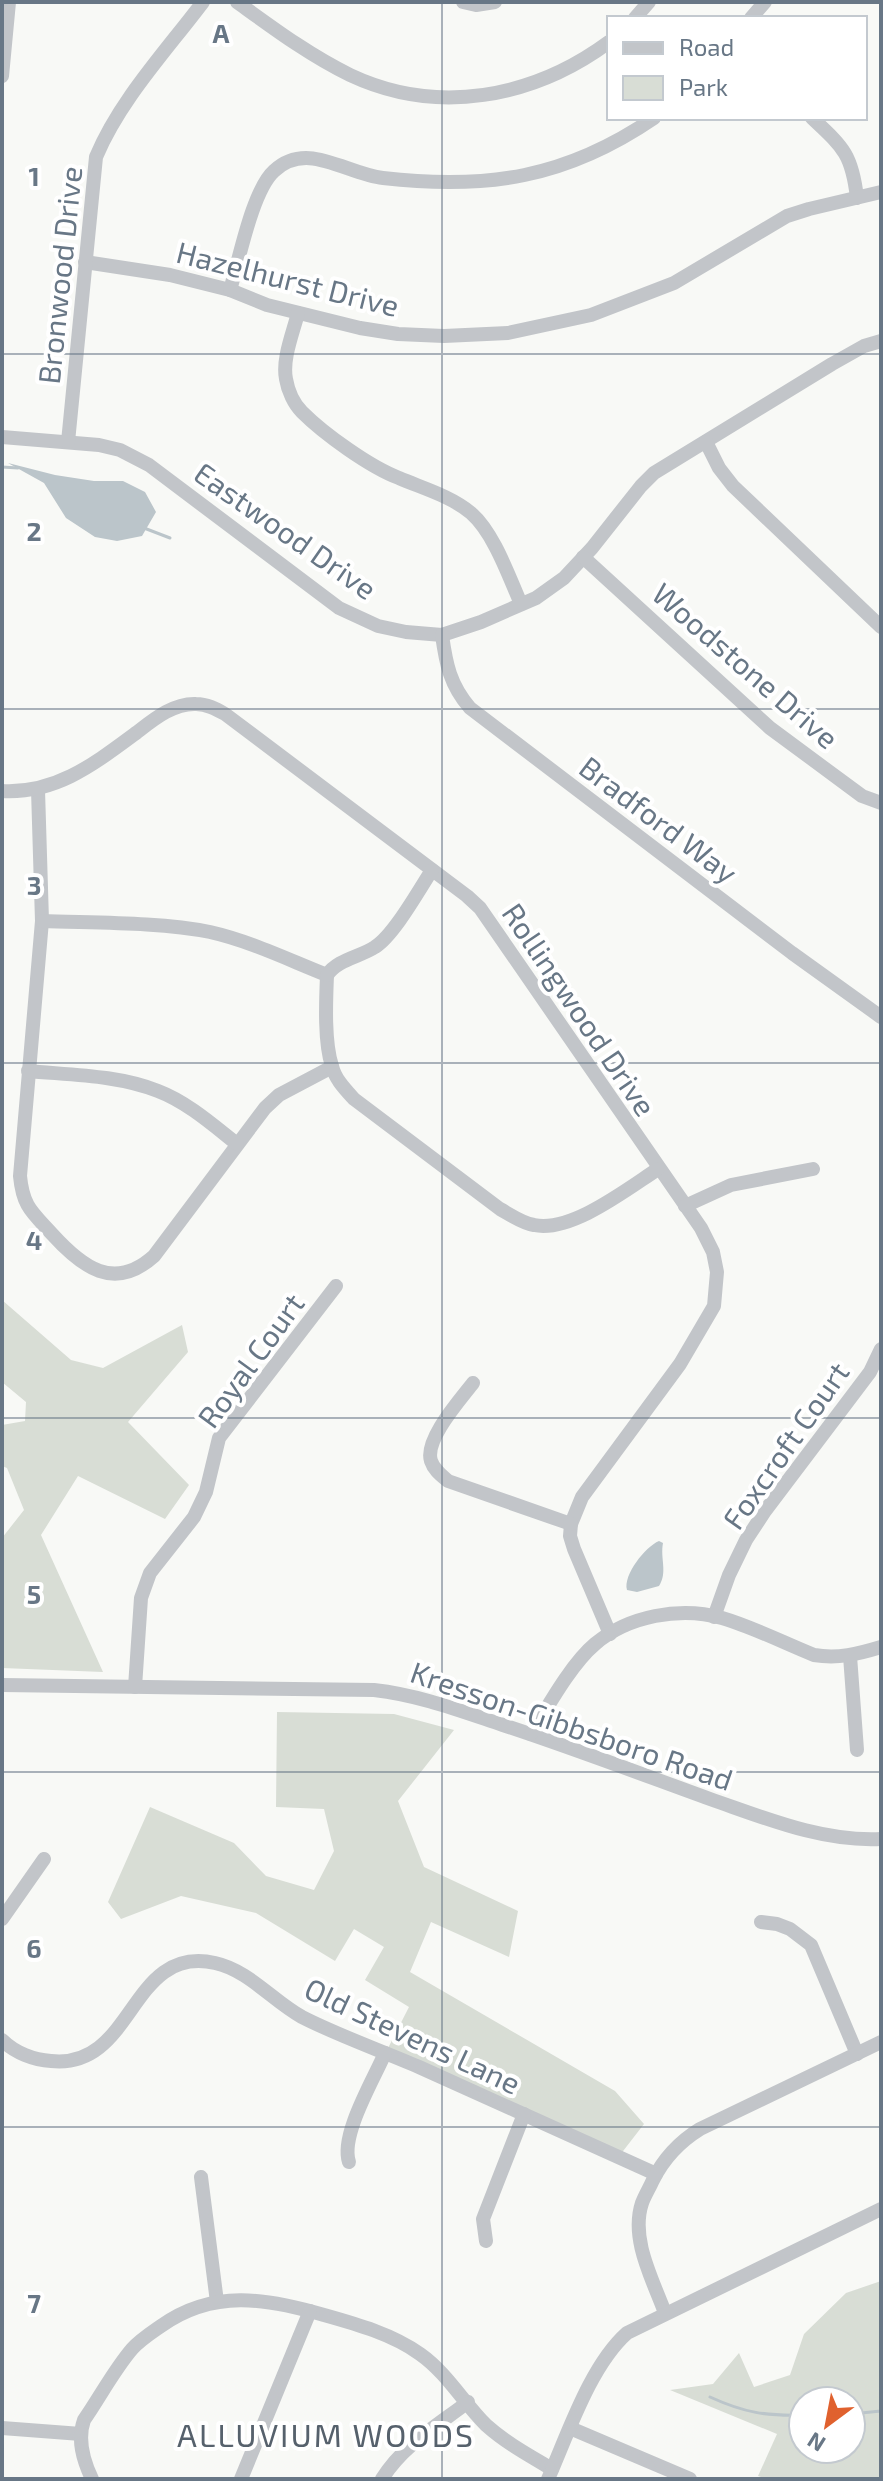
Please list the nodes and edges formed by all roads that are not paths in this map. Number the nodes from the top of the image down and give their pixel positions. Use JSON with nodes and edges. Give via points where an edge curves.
{"nodes":[{"id":1,"x":9,"y":2,"type":"edge"},
{"id":2,"x":203,"y":2,"type":"edge"},
{"id":3,"x":237,"y":2,"type":"edge"},
{"id":4,"x":463,"y":2,"type":"edge"},
{"id":5,"x":495,"y":2,"type":"edge"},
{"id":6,"x":4,"y":36,"type":"edge"},
{"id":7,"x":607,"y":43,"type":"edge"},
{"id":8,"x":2,"y":76,"type":"edge"},
{"id":9,"x":651,"y":120,"type":"edge"},
{"id":10,"x":814,"y":120,"type":"edge"},
{"id":11,"x":881,"y":192,"type":"edge"},
{"id":12,"x":857,"y":198,"type":"junction"},
{"id":13,"x":85,"y":262,"type":"junction"},
{"id":14,"x":230,"y":290,"type":"junction"},
{"id":15,"x":298,"y":313,"type":"junction"},
{"id":16,"x":881,"y":341,"type":"edge"},
{"id":17,"x":2,"y":437,"type":"edge"},
{"id":18,"x":68,"y":442,"type":"junction"},
{"id":19,"x":706,"y":442,"type":"junction"},
{"id":20,"x":583,"y":557,"type":"junction"},
{"id":21,"x":521,"y":604,"type":"junction"},
{"id":22,"x":881,"y":627,"type":"edge"},
{"id":23,"x":442,"y":635,"type":"junction"},
{"id":24,"x":38,"y":790,"type":"junction"},
{"id":25,"x":2,"y":791,"type":"edge"},
{"id":26,"x":881,"y":803,"type":"edge"},
{"id":27,"x":432,"y":870,"type":"junction"},
{"id":28,"x":42,"y":921,"type":"junction"},
{"id":29,"x":327,"y":975,"type":"junction"},
{"id":30,"x":881,"y":1017,"type":"edge"},
{"id":31,"x":332,"y":1067,"type":"junction"},
{"id":32,"x":28,"y":1071,"type":"junction"},
{"id":33,"x":237,"y":1144,"type":"junction"},
{"id":34,"x":658,"y":1169,"type":"junction"},
{"id":35,"x":813,"y":1169,"type":"dead end"},
{"id":36,"x":685,"y":1206,"type":"junction"},
{"id":37,"x":336,"y":1286,"type":"dead end"},
{"id":38,"x":881,"y":1349,"type":"edge"},
{"id":39,"x":473,"y":1383,"type":"dead end"},
{"id":40,"x":571,"y":1524,"type":"junction"},
{"id":41,"x":714,"y":1617,"type":"junction"},
{"id":42,"x":610,"y":1634,"type":"junction"},
{"id":43,"x":881,"y":1647,"type":"edge"},
{"id":44,"x":850,"y":1656,"type":"junction"},
{"id":45,"x":2,"y":1685,"type":"edge"},
{"id":46,"x":135,"y":1687,"type":"junction"},
{"id":47,"x":531,"y":1734,"type":"junction"},
{"id":48,"x":857,"y":1750,"type":"dead end"},
{"id":49,"x":881,"y":1839,"type":"edge"},
{"id":50,"x":44,"y":1859,"type":"dead end"},
{"id":51,"x":2,"y":1919,"type":"edge"},
{"id":52,"x":761,"y":1922,"type":"dead end"},
{"id":53,"x":2,"y":2040,"type":"edge"},
{"id":54,"x":881,"y":2042,"type":"edge"},
{"id":55,"x":385,"y":2053,"type":"junction"},
{"id":56,"x":857,"y":2054,"type":"junction"},
{"id":57,"x":524,"y":2114,"type":"junction"},
{"id":58,"x":349,"y":2162,"type":"dead end"},
{"id":59,"x":656,"y":2174,"type":"junction"},
{"id":60,"x":201,"y":2177,"type":"dead end"},
{"id":61,"x":881,"y":2209,"type":"edge"},
{"id":62,"x":486,"y":2241,"type":"dead end"},
{"id":63,"x":217,"y":2302,"type":"junction"},
{"id":64,"x":310,"y":2311,"type":"junction"},
{"id":65,"x":665,"y":2313,"type":"junction"},
{"id":66,"x":468,"y":2402,"type":"junction"},
{"id":67,"x":2,"y":2428,"type":"edge"},
{"id":68,"x":570,"y":2428,"type":"junction"},
{"id":69,"x":81,"y":2434,"type":"junction"},
{"id":70,"x":550,"y":2474,"type":"edge"},
{"id":71,"x":92,"y":2479,"type":"edge"},
{"id":72,"x":241,"y":2479,"type":"edge"},
{"id":73,"x":382,"y":2479,"type":"edge"},
{"id":74,"x":690,"y":2479,"type":"edge"}],
"edges":[{"from":1,"to":6,"type":"street"},
{"from":2,"to":13,"type":"street","name":"Bronwood Drive","via":[[105,136],[96,157]]},
{"from":3,"to":7,"type":"street","via":[[296,45],[349,74],[371,84],[444,99],[521,87],[568,69]]},
{"from":4,"to":5,"type":"street"},
{"from":6,"to":8,"type":"street"},
{"from":9,"to":14,"type":"street","via":[[584,157],[518,177],[456,184],[377,177],[318,158],[293,160],[264,184]]},
{"from":10,"to":12,"type":"street","via":[[845,150]]},
{"from":11,"to":12,"type":"street","name":"Hazelhurst Drive"},
{"from":12,"to":15,"type":"street","name":"Hazelhurst Drive","via":[[787,216],[674,283],[591,315],[542,327],[413,335]]},
{"from":13,"to":14,"type":"street","name":"Hazelhurst Drive"},
{"from":13,"to":18,"type":"street","name":"Bronwood Drive"},
{"from":14,"to":15,"type":"street","name":"Hazelhurst Drive"},
{"from":15,"to":21,"type":"street","via":[[285,376],[302,412],[378,469],[471,513]]},
{"from":16,"to":19,"type":"street","name":"Eastwood Drive","via":[[832,364]]},
{"from":17,"to":18,"type":"street","name":"Eastwood Drive"},
{"from":18,"to":23,"type":"street","name":"Eastwood Drive","via":[[109,447],[149,465],[339,608],[378,626]]},
{"from":19,"to":20,"type":"street","name":"Eastwood Drive","via":[[647,479]]},
{"from":19,"to":22,"type":"street","via":[[733,486]]},
{"from":20,"to":21,"type":"street","name":"Eastwood Drive","via":[[564,578]]},
{"from":20,"to":26,"type":"street","name":"Woodstone Drive","via":[[770,728],[862,796]]},
{"from":21,"to":23,"type":"street","name":"Eastwood Drive"},
{"from":23,"to":30,"type":"street","name":"Bradford Way","via":[[451,682],[470,708]]},
{"from":24,"to":25,"type":"street","name":"Rollingwood Drive"},
{"from":24,"to":27,"type":"street","name":"Rollingwood Drive","via":[[82,770],[171,709],[198,703],[225,714]]},
{"from":24,"to":28,"type":"street"},
{"from":27,"to":29,"type":"street","via":[[377,946]]},
{"from":27,"to":34,"type":"street","name":"Rollingwood Drive","via":[[480,908]]},
{"from":28,"to":29,"type":"street","via":[[210,932]]},
{"from":28,"to":32,"type":"street"},
{"from":29,"to":31,"type":"street"},
{"from":31,"to":33,"type":"street","via":[[279,1095]]},
{"from":31,"to":34,"type":"street","via":[[354,1099],[500,1209],[533,1225],[571,1222]]},
{"from":32,"to":33,"type":"street","via":[[145,1086],[177,1100]]},
{"from":32,"to":33,"type":"street","via":[[20,1162],[25,1205],[74,1258],[95,1269],[123,1273],[145,1264]]},
{"from":34,"to":36,"type":"street","name":"Rollingwood Drive"},
{"from":35,"to":36,"type":"street","via":[[731,1185]]},
{"from":36,"to":40,"type":"street","name":"Rollingwood Drive","via":[[713,1252],[714,1306],[680,1364],[582,1497]]},
{"from":37,"to":46,"type":"street","name":"Royal Court","via":[[219,1438],[194,1517],[150,1573],[141,1598]]},
{"from":38,"to":41,"type":"street","name":"Foxcroft Court","via":[[870,1372],[746,1540]]},
{"from":39,"to":40,"type":"street","via":[[433,1442],[430,1453],[437,1472],[448,1481]]},
{"from":40,"to":42,"type":"street","via":[[574,1549]]},
{"from":41,"to":42,"type":"street","via":[[653,1616]]},
{"from":41,"to":44,"type":"street","via":[[814,1655]]},
{"from":42,"to":47,"type":"street","via":[[593,1645]]},
{"from":43,"to":44,"type":"street"},
{"from":44,"to":48,"type":"street"},
{"from":45,"to":46,"type":"street","name":"Kresson-Gibbsboro Road"},
{"from":46,"to":47,"type":"street","name":"Kresson-Gibbsboro Road","via":[[374,1690],[422,1698]]},
{"from":47,"to":49,"type":"street","name":"Kresson-Gibbsboro Road","via":[[768,1819],[829,1837]]},
{"from":50,"to":51,"type":"street"},
{"from":52,"to":56,"type":"street","via":[[790,1929],[811,1945]]},
{"from":53,"to":55,"type":"street","name":"Old Stevens Lane","via":[[47,2061],[66,2063],[90,2056],[162,1973],[173,1966],[214,1962],[301,2016]]},
{"from":54,"to":56,"type":"street"},
{"from":55,"to":57,"type":"street","name":"Old Stevens Lane"},
{"from":55,"to":58,"type":"street","via":[[350,2132]]},
{"from":56,"to":59,"type":"street","via":[[700,2129]]},
{"from":57,"to":59,"type":"street","name":"Old Stevens Lane"},
{"from":57,"to":62,"type":"street","via":[[483,2219]]},
{"from":59,"to":65,"type":"street","via":[[642,2202],[640,2230]]},
{"from":60,"to":63,"type":"street"},
{"from":61,"to":65,"type":"street"},
{"from":63,"to":64,"type":"street","via":[[258,2300]]},
{"from":63,"to":69,"type":"street","via":[[186,2311],[130,2351],[84,2420]]},
{"from":64,"to":66,"type":"street","via":[[410,2348]]},
{"from":64,"to":72,"type":"street"},
{"from":65,"to":68,"type":"street","via":[[627,2333],[610,2350]]},
{"from":66,"to":70,"type":"street","via":[[486,2424]]},
{"from":66,"to":73,"type":"street","via":[[411,2446]]},
{"from":67,"to":69,"type":"street"},
{"from":68,"to":70,"type":"street"},
{"from":68,"to":74,"type":"street"},
{"from":69,"to":71,"type":"street"}]}
